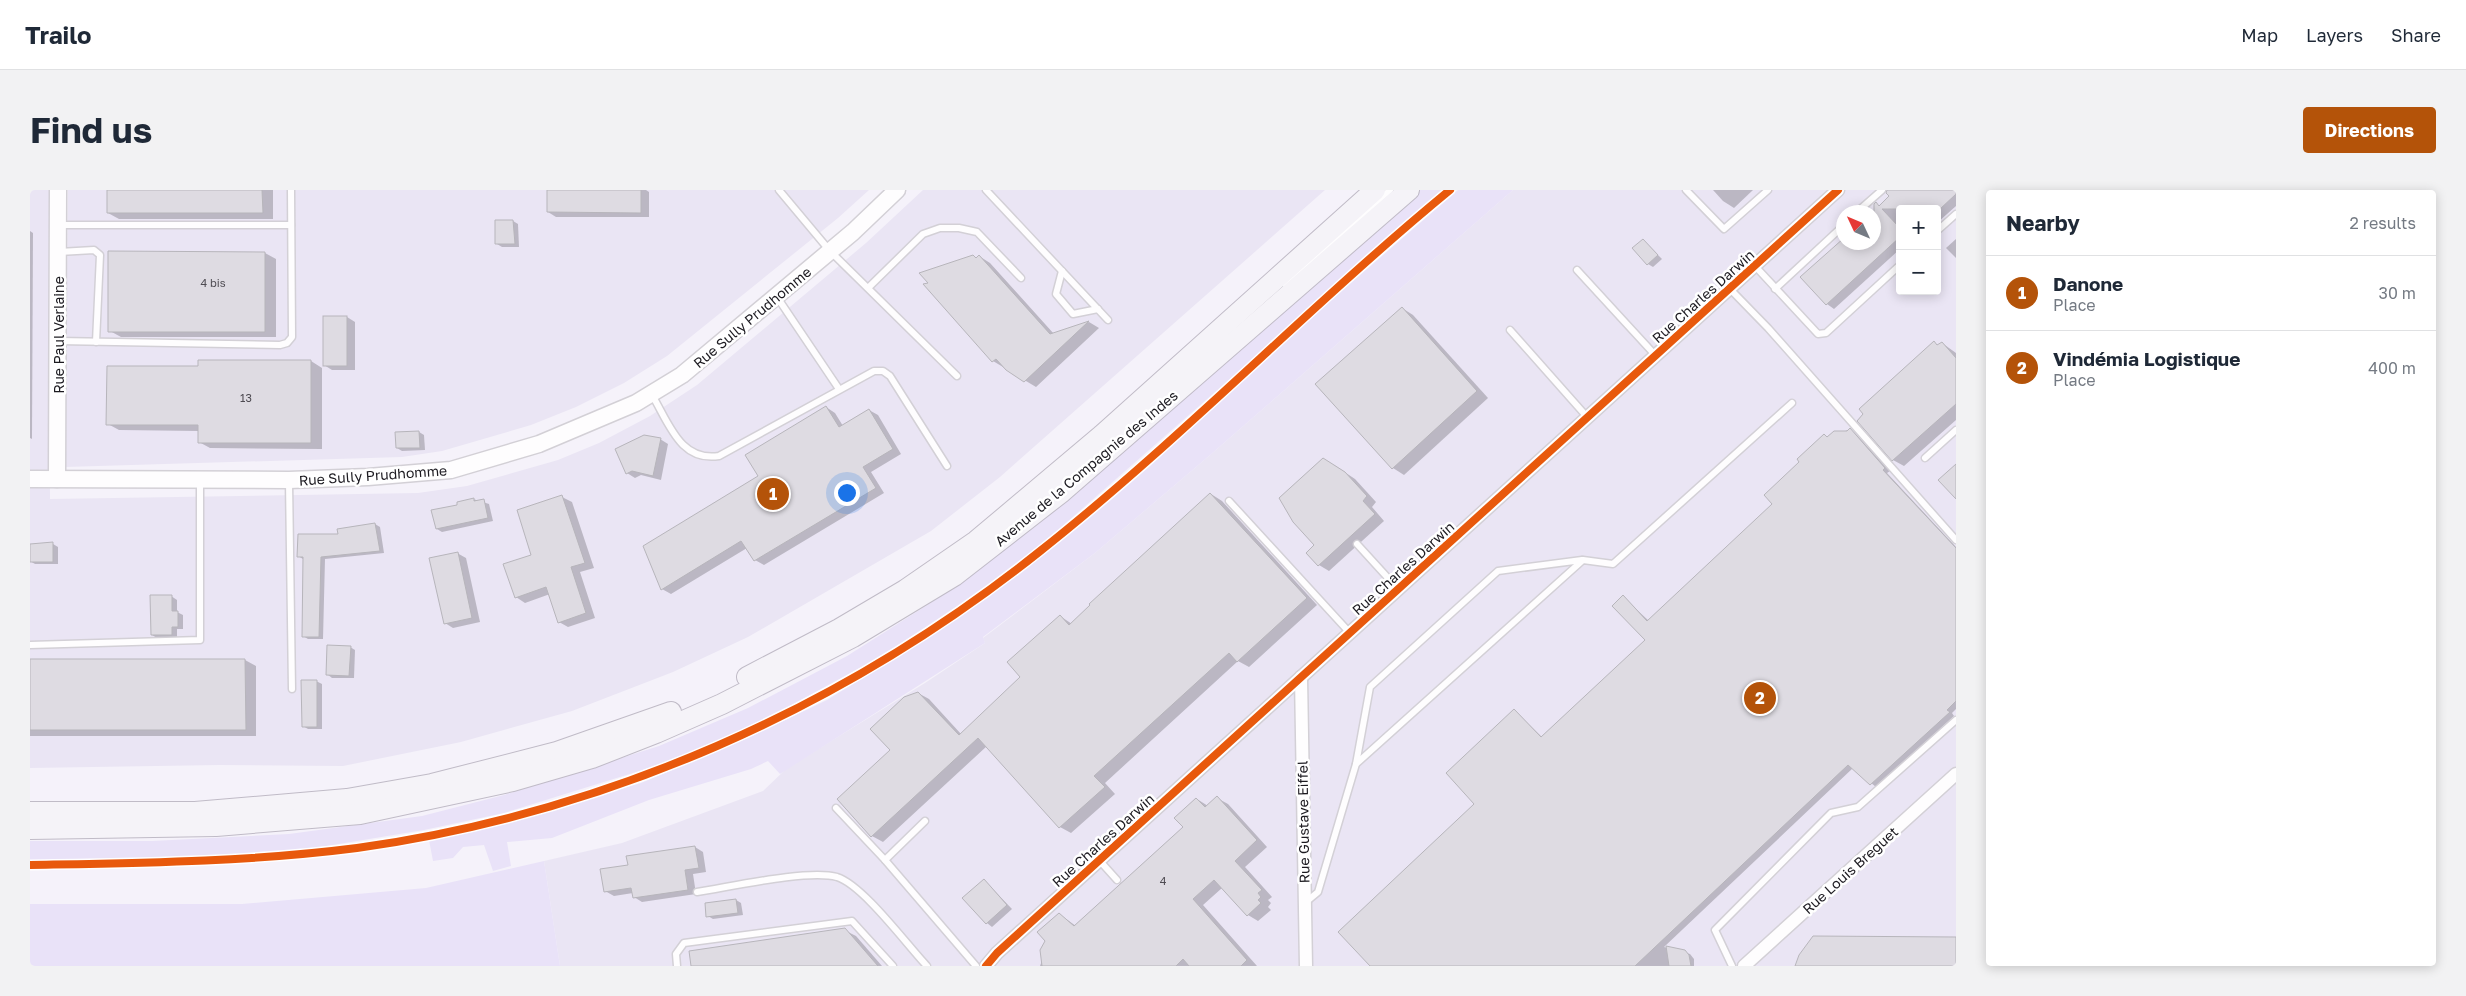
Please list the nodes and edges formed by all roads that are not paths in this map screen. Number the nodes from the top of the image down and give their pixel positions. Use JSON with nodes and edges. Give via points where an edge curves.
{"nodes":[{"id":1,"x":58,"y":190,"type":"edge"},
{"id":2,"x":292,"y":190,"type":"edge"},
{"id":3,"x":779,"y":190,"type":"edge"},
{"id":4,"x":897,"y":190,"type":"edge"},
{"id":5,"x":986,"y":190,"type":"edge"},
{"id":6,"x":1375,"y":190,"type":"edge"},
{"id":7,"x":1390,"y":190,"type":"edge"},
{"id":8,"x":1409,"y":190,"type":"edge"},
{"id":9,"x":1686,"y":190,"type":"edge"},
{"id":10,"x":1768,"y":190,"type":"edge"},
{"id":11,"x":1838,"y":190,"type":"edge"},
{"id":12,"x":1882,"y":190,"type":"edge"},
{"id":13,"x":1865,"y":205,"type":"edge"},
{"id":14,"x":1956,"y":214,"type":"edge"},
{"id":15,"x":58,"y":225,"type":"junction"},
{"id":16,"x":291,"y":225,"type":"junction"},
{"id":17,"x":1941,"y":227,"type":"edge"},
{"id":18,"x":1836,"y":232,"type":"edge"},
{"id":19,"x":830,"y":251,"type":"junction"},
{"id":20,"x":58,"y":252,"type":"junction"},
{"id":21,"x":1755,"y":266,"type":"junction"},
{"id":22,"x":1577,"y":270,"type":"dead end"},
{"id":23,"x":1896,"y":270,"type":"edge"},
{"id":24,"x":1062,"y":271,"type":"junction"},
{"id":25,"x":1021,"y":278,"type":"dead end"},
{"id":26,"x":1282,"y":286,"type":"dead end"},
{"id":27,"x":869,"y":287,"type":"junction"},
{"id":28,"x":1774,"y":288,"type":"junction"},
{"id":29,"x":1730,"y":289,"type":"junction"},
{"id":30,"x":776,"y":296,"type":"junction"},
{"id":31,"x":1098,"y":309,"type":"junction"},
{"id":32,"x":1108,"y":320,"type":"dead end"},
{"id":33,"x":1510,"y":330,"type":"dead end"},
{"id":34,"x":58,"y":341,"type":"junction"},
{"id":35,"x":96,"y":342,"type":"junction"},
{"id":36,"x":1656,"y":356,"type":"junction"},
{"id":37,"x":957,"y":376,"type":"dead end"},
{"id":38,"x":839,"y":389,"type":"junction"},
{"id":39,"x":651,"y":394,"type":"junction"},
{"id":40,"x":1792,"y":403,"type":"dead end"},
{"id":41,"x":1588,"y":418,"type":"junction"},
{"id":42,"x":1956,"y":430,"type":"edge"},
{"id":43,"x":1925,"y":458,"type":"dead end"},
{"id":44,"x":946,"y":466,"type":"dead end"},
{"id":45,"x":30,"y":479,"type":"edge"},
{"id":46,"x":57,"y":479,"type":"junction"},
{"id":47,"x":289,"y":480,"type":"junction"},
{"id":48,"x":200,"y":481,"type":"junction"},
{"id":49,"x":1053,"y":488,"type":"dead end"},
{"id":50,"x":1229,"y":501,"type":"dead end"},
{"id":51,"x":1956,"y":540,"type":"edge"},
{"id":52,"x":1357,"y":544,"type":"dead end"},
{"id":53,"x":1583,"y":560,"type":"junction"},
{"id":54,"x":1398,"y":589,"type":"junction"},
{"id":55,"x":1350,"y":633,"type":"junction"},
{"id":56,"x":30,"y":645,"type":"edge"},
{"id":57,"x":1301,"y":678,"type":"junction"},
{"id":58,"x":292,"y":689,"type":"dead end"},
{"id":59,"x":1956,"y":720,"type":"edge"},
{"id":60,"x":1356,"y":764,"type":"junction"},
{"id":61,"x":515,"y":772,"type":"dead end"},
{"id":62,"x":1956,"y":774,"type":"edge"},
{"id":63,"x":498,"y":776,"type":"dead end"},
{"id":64,"x":836,"y":808,"type":"dead end"},
{"id":65,"x":30,"y":811,"type":"edge"},
{"id":66,"x":925,"y":821,"type":"dead end"},
{"id":67,"x":30,"y":822,"type":"edge"},
{"id":68,"x":30,"y":829,"type":"edge"},
{"id":69,"x":885,"y":860,"type":"junction"},
{"id":70,"x":1099,"y":860,"type":"junction"},
{"id":71,"x":1118,"y":880,"type":"dead end"},
{"id":72,"x":697,"y":892,"type":"dead end"},
{"id":73,"x":1305,"y":902,"type":"junction"},
{"id":74,"x":678,"y":966,"type":"edge"},
{"id":75,"x":893,"y":966,"type":"edge"},
{"id":76,"x":927,"y":966,"type":"edge"},
{"id":77,"x":976,"y":966,"type":"edge"},
{"id":78,"x":986,"y":966,"type":"edge"},
{"id":79,"x":1306,"y":966,"type":"edge"},
{"id":80,"x":1732,"y":966,"type":"edge"},
{"id":81,"x":1744,"y":966,"type":"edge"}],
"edges":[{"from":1,"to":15,"type":"street","name":"Rue Paul Verlaine"},
{"from":2,"to":16,"type":"lane"},
{"from":3,"to":19,"type":"lane"},
{"from":4,"to":19,"type":"street","name":"Rue Sully Prudhomme"},
{"from":5,"to":24,"type":"lane"},
{"from":6,"to":65,"type":"main road","name":"Avenue de la Compagnie des Indes","via":[[1102,435],[976,541],[897,595],[732,685],[651,721],[557,752],[432,784],[346,800],[195,812]]},
{"from":7,"to":26,"type":"lane"},
{"from":8,"to":68,"type":"main road","name":"Avenue de la Compagnie des Indes","via":[[1062,492],[954,576],[818,657],[722,704],[592,758],[513,781],[360,814],[216,826]]},
{"from":9,"to":10,"type":"lane","via":[[1724,229]]},
{"from":11,"to":21,"type":"street","name":"Rue Charles Darwin"},
{"from":12,"to":13,"type":"lane"},
{"from":14,"to":17,"type":"lane"},
{"from":15,"to":16,"type":"lane"},
{"from":15,"to":20,"type":"street","name":"Rue Paul Verlaine"},
{"from":16,"to":35,"type":"lane","via":[[292,337],[288,343]]},
{"from":18,"to":28,"type":"lane"},
{"from":19,"to":27,"type":"lane"},
{"from":19,"to":30,"type":"street","name":"Rue Sully Prudhomme"},
{"from":20,"to":34,"type":"street","name":"Rue Paul Verlaine"},
{"from":20,"to":35,"type":"lane","via":[[94,250],[100,255]]},
{"from":21,"to":28,"type":"lane"},
{"from":21,"to":29,"type":"street","name":"Rue Charles Darwin"},
{"from":22,"to":36,"type":"lane"},
{"from":23,"to":28,"type":"lane","via":[[1822,334],[1814,332]]},
{"from":24,"to":31,"type":"lane"},
{"from":24,"to":31,"type":"lane","via":[[1056,294],[1073,314]]},
{"from":25,"to":27,"type":"lane","via":[[977,232],[940,228],[923,234]]},
{"from":27,"to":37,"type":"lane"},
{"from":29,"to":36,"type":"street","name":"Rue Charles Darwin"},
{"from":29,"to":51,"type":"lane"},
{"from":30,"to":38,"type":"lane"},
{"from":30,"to":39,"type":"street","name":"Rue Sully Prudhomme","via":[[682,375]]},
{"from":31,"to":32,"type":"lane"},
{"from":33,"to":41,"type":"lane"},
{"from":34,"to":35,"type":"lane"},
{"from":34,"to":46,"type":"street","name":"Rue Paul Verlaine"},
{"from":36,"to":41,"type":"street","name":"Rue Charles Darwin"},
{"from":38,"to":39,"type":"lane","via":[[719,456],[708,458],[688,451]]},
{"from":38,"to":44,"type":"lane","via":[[874,371],[887,373]]},
{"from":39,"to":47,"type":"street","name":"Rue Sully Prudhomme","via":[[587,426],[451,470]]},
{"from":40,"to":53,"type":"lane","via":[[1613,564]]},
{"from":41,"to":54,"type":"street","name":"Rue Charles Darwin"},
{"from":42,"to":43,"type":"lane"},
{"from":45,"to":46,"type":"street","name":"Rue Sully Prudhomme"},
{"from":46,"to":48,"type":"street","name":"Rue Sully Prudhomme"},
{"from":47,"to":48,"type":"street","name":"Rue Sully Prudhomme"},
{"from":47,"to":58,"type":"lane"},
{"from":48,"to":56,"type":"lane","via":[[200,640]]},
{"from":49,"to":61,"type":"lane","name":"Avenue de la Compagnie des Indes","via":[[988,543],[921,589],[801,658],[633,735]]},
{"from":50,"to":55,"type":"lane"},
{"from":52,"to":54,"type":"lane"},
{"from":53,"to":60,"type":"lane"},
{"from":53,"to":60,"type":"lane","via":[[1498,571],[1370,687]]},
{"from":54,"to":55,"type":"street","name":"Rue Charles Darwin"},
{"from":55,"to":57,"type":"street","name":"Rue Charles Darwin"},
{"from":57,"to":70,"type":"street","name":"Rue Charles Darwin"},
{"from":57,"to":73,"type":"street","name":"Rue Gustave Eiffel"},
{"from":59,"to":80,"type":"lane","via":[[1858,807],[1831,813],[1715,930]]},
{"from":60,"to":73,"type":"lane","via":[[1318,892]]},
{"from":62,"to":81,"type":"street","name":"Rue Louis Breguet"},
{"from":63,"to":67,"type":"lane","via":[[372,805],[287,814],[188,821]]},
{"from":64,"to":69,"type":"lane"},
{"from":66,"to":69,"type":"lane"},
{"from":69,"to":77,"type":"lane"},
{"from":70,"to":71,"type":"lane"},
{"from":70,"to":78,"type":"street","name":"Rue Charles Darwin"},
{"from":72,"to":76,"type":"lane","via":[[799,876],[838,878],[858,891]]},
{"from":73,"to":79,"type":"street","name":"Rue Gustave Eiffel"},
{"from":74,"to":75,"type":"lane","via":[[676,954],[684,943],[852,921]]}]}
